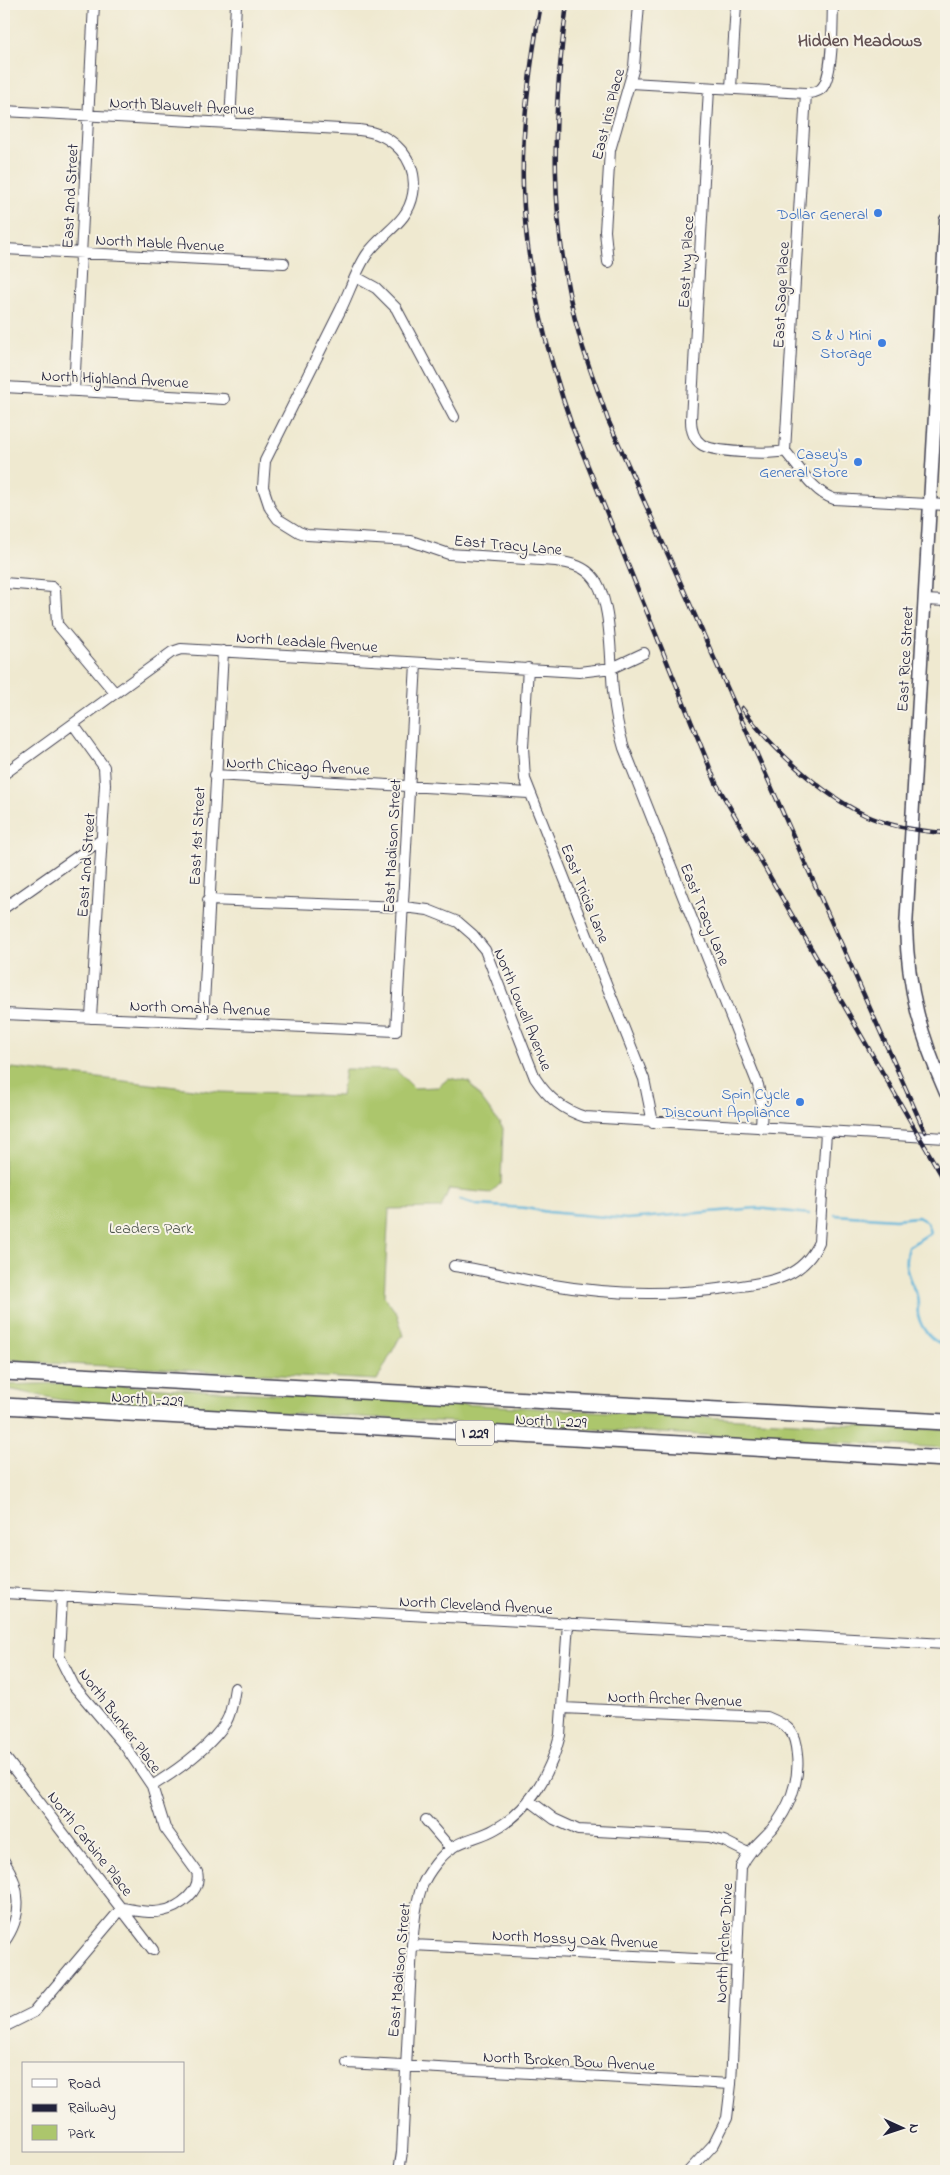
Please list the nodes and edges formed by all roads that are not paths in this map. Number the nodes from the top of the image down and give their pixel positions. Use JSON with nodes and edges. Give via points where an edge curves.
{"nodes":[{"id":1,"x":94,"y":4,"type":"edge"},
{"id":2,"x":236,"y":4,"type":"edge"},
{"id":3,"x":639,"y":4,"type":"edge"},
{"id":4,"x":736,"y":4,"type":"edge"},
{"id":5,"x":834,"y":4,"type":"edge"},
{"id":6,"x":631,"y":83,"type":"junction"},
{"id":7,"x":710,"y":88,"type":"junction"},
{"id":8,"x":731,"y":88,"type":"junction"},
{"id":9,"x":806,"y":93,"type":"junction"},
{"id":10,"x":4,"y":112,"type":"edge"},
{"id":11,"x":88,"y":116,"type":"junction"},
{"id":12,"x":230,"y":123,"type":"junction"},
{"id":13,"x":359,"y":130,"type":"joint"},
{"id":14,"x":946,"y":220,"type":"edge"},
{"id":15,"x":4,"y":249,"type":"edge"},
{"id":16,"x":81,"y":253,"type":"junction"},
{"id":17,"x":945,"y":253,"type":"edge"},
{"id":18,"x":608,"y":262,"type":"dead end"},
{"id":19,"x":284,"y":263,"type":"dead end"},
{"id":20,"x":356,"y":277,"type":"junction"},
{"id":21,"x":942,"y":376,"type":"edge"},
{"id":22,"x":4,"y":387,"type":"edge"},
{"id":23,"x":74,"y":390,"type":"junction"},
{"id":24,"x":224,"y":399,"type":"dead end"},
{"id":25,"x":454,"y":417,"type":"dead end"},
{"id":26,"x":786,"y":451,"type":"junction"},
{"id":27,"x":929,"y":504,"type":"junction"},
{"id":28,"x":946,"y":505,"type":"edge"},
{"id":29,"x":4,"y":583,"type":"edge"},
{"id":30,"x":924,"y":600,"type":"junction"},
{"id":31,"x":946,"y":601,"type":"edge"},
{"id":32,"x":223,"y":651,"type":"junction"},
{"id":33,"x":644,"y":654,"type":"dead end"},
{"id":34,"x":416,"y":663,"type":"junction"},
{"id":35,"x":528,"y":668,"type":"junction"},
{"id":36,"x":612,"y":668,"type":"junction"},
{"id":37,"x":115,"y":693,"type":"junction"},
{"id":38,"x":73,"y":724,"type":"junction"},
{"id":39,"x":4,"y":774,"type":"edge"},
{"id":40,"x":215,"y":775,"type":"junction"},
{"id":41,"x":409,"y":786,"type":"junction"},
{"id":42,"x":530,"y":793,"type":"junction"},
{"id":43,"x":101,"y":840,"type":"junction"},
{"id":44,"x":208,"y":900,"type":"junction"},
{"id":45,"x":404,"y":907,"type":"junction"},
{"id":46,"x":4,"y":908,"type":"edge"},
{"id":47,"x":4,"y":1014,"type":"edge"},
{"id":48,"x":91,"y":1018,"type":"junction"},
{"id":49,"x":203,"y":1022,"type":"junction"},
{"id":50,"x":396,"y":1031,"type":"joint"},
{"id":51,"x":946,"y":1093,"type":"edge"},
{"id":52,"x":653,"y":1123,"type":"junction"},
{"id":53,"x":761,"y":1128,"type":"junction"},
{"id":54,"x":826,"y":1132,"type":"junction"},
{"id":55,"x":946,"y":1138,"type":"edge"},
{"id":56,"x":454,"y":1266,"type":"dead end"},
{"id":57,"x":4,"y":1372,"type":"edge"},
{"id":58,"x":4,"y":1406,"type":"edge"},
{"id":59,"x":946,"y":1422,"type":"edge"},
{"id":60,"x":946,"y":1459,"type":"edge"},
{"id":61,"x":4,"y":1593,"type":"edge"},
{"id":62,"x":62,"y":1596,"type":"junction"},
{"id":63,"x":568,"y":1623,"type":"junction"},
{"id":64,"x":946,"y":1644,"type":"edge"},
{"id":65,"x":235,"y":1688,"type":"dead end"},
{"id":66,"x":562,"y":1708,"type":"junction"},
{"id":67,"x":786,"y":1724,"type":"joint"},
{"id":68,"x":4,"y":1756,"type":"edge"},
{"id":69,"x":152,"y":1786,"type":"junction"},
{"id":70,"x":529,"y":1800,"type":"junction"},
{"id":71,"x":426,"y":1820,"type":"dead end"},
{"id":72,"x":451,"y":1849,"type":"junction"},
{"id":73,"x":748,"y":1853,"type":"junction"},
{"id":74,"x":4,"y":1861,"type":"edge"},
{"id":75,"x":122,"y":1908,"type":"junction"},
{"id":76,"x":4,"y":1942,"type":"edge"},
{"id":77,"x":412,"y":1945,"type":"junction"},
{"id":78,"x":153,"y":1950,"type":"dead end"},
{"id":79,"x":737,"y":1961,"type":"junction"},
{"id":80,"x":4,"y":2027,"type":"edge"},
{"id":81,"x":347,"y":2063,"type":"dead end"},
{"id":82,"x":405,"y":2066,"type":"junction"},
{"id":83,"x":731,"y":2084,"type":"junction"},
{"id":84,"x":399,"y":2171,"type":"edge"},
{"id":85,"x":689,"y":2171,"type":"edge"}],
"edges":[{"from":1,"to":11,"type":"street","name":"East 2nd Street"},
{"from":2,"to":12,"type":"street"},
{"from":3,"to":6,"type":"street","name":"East Iris Place"},
{"from":4,"to":8,"type":"street"},
{"from":5,"to":9,"type":"street","via":[[829,75],[822,88]]},
{"from":6,"to":7,"type":"street"},
{"from":6,"to":18,"type":"street","name":"East Iris Place","via":[[610,150],[605,232]]},
{"from":7,"to":8,"type":"street"},
{"from":7,"to":26,"type":"street","name":"East Ivy Place","via":[[691,420],[694,437],[702,445],[716,449]]},
{"from":8,"to":9,"type":"street"},
{"from":9,"to":26,"type":"street","name":"East Sage Place"},
{"from":10,"to":11,"type":"street","name":"North Blauvelt Avenue"},
{"from":11,"to":12,"type":"street","name":"North Blauvelt Avenue"},
{"from":11,"to":16,"type":"street","name":"East 2nd Street"},
{"from":12,"to":13,"type":"street","name":"North Blauvelt Avenue"},
{"from":13,"to":20,"type":"street","name":"East Tracy Lane","via":[[381,135],[395,143],[409,166],[414,187],[406,215],[366,255]]},
{"from":14,"to":17,"type":"main road","name":"East Rice Street"},
{"from":15,"to":16,"type":"street","name":"North Mable Avenue"},
{"from":16,"to":19,"type":"street","name":"North Mable Avenue"},
{"from":16,"to":23,"type":"street","name":"East 2nd Street"},
{"from":17,"to":21,"type":"main road","name":"East Rice Street"},
{"from":20,"to":25,"type":"street","via":[[376,288],[396,308]]},
{"from":20,"to":36,"type":"street","name":"East Tracy Lane","via":[[265,461],[263,487],[270,508],[278,519],[306,535],[411,541],[449,554],[575,565],[590,573],[599,587],[605,605]]},
{"from":21,"to":27,"type":"main road","name":"East Rice Street"},
{"from":22,"to":23,"type":"street","name":"North Highland Avenue"},
{"from":23,"to":24,"type":"street","name":"North Highland Avenue"},
{"from":26,"to":27,"type":"street","via":[[829,497]]},
{"from":27,"to":28,"type":"street"},
{"from":27,"to":30,"type":"main road","name":"East Rice Street"},
{"from":29,"to":37,"type":"street","via":[[44,584],[55,590],[57,624]]},
{"from":30,"to":31,"type":"street"},
{"from":30,"to":51,"type":"main road","name":"East Rice Street","via":[[906,948],[916,1014]]},
{"from":32,"to":34,"type":"street","name":"North Leadale Avenue"},
{"from":32,"to":37,"type":"street","name":"North Leadale Avenue","via":[[176,650]]},
{"from":32,"to":40,"type":"street","name":"East 1st Street"},
{"from":33,"to":36,"type":"street","name":"North Leadale Avenue"},
{"from":34,"to":35,"type":"street","name":"North Leadale Avenue"},
{"from":34,"to":41,"type":"street","name":"East Madison Street"},
{"from":35,"to":36,"type":"street","name":"North Leadale Avenue","via":[[579,672]]},
{"from":35,"to":42,"type":"street","name":"East Tricia Lane","via":[[523,771]]},
{"from":36,"to":53,"type":"street","name":"East Tracy Lane","via":[[618,729],[624,748],[758,1085],[762,1105]]},
{"from":37,"to":38,"type":"street","name":"North Leadale Avenue"},
{"from":38,"to":39,"type":"street","name":"North Leadale Avenue"},
{"from":38,"to":43,"type":"street","name":"East 2nd Street","via":[[104,767]]},
{"from":40,"to":41,"type":"street","name":"North Chicago Avenue"},
{"from":40,"to":44,"type":"street","name":"East 1st Street"},
{"from":41,"to":42,"type":"street","name":"North Chicago Avenue"},
{"from":41,"to":45,"type":"street","name":"East Madison Street"},
{"from":42,"to":52,"type":"street","name":"East Tricia Lane","via":[[644,1079]]},
{"from":43,"to":46,"type":"street"},
{"from":43,"to":48,"type":"street","name":"East 2nd Street"},
{"from":44,"to":45,"type":"street","name":"North Lowell Avenue"},
{"from":44,"to":49,"type":"street","name":"East 1st Street"},
{"from":45,"to":50,"type":"street","name":"East Madison Street"},
{"from":45,"to":52,"type":"street","name":"North Lowell Avenue","via":[[448,916],[480,942],[535,1078],[556,1103],[585,1117]]},
{"from":47,"to":48,"type":"street","name":"North Omaha Avenue"},
{"from":48,"to":49,"type":"street","name":"North Omaha Avenue"},
{"from":49,"to":50,"type":"street","name":"North Omaha Avenue"},
{"from":52,"to":53,"type":"street","name":"North Lowell Avenue"},
{"from":53,"to":54,"type":"street","name":"North Lowell Avenue"},
{"from":54,"to":55,"type":"street","name":"North Lowell Avenue"},
{"from":54,"to":56,"type":"street","via":[[819,1242],[801,1268],[782,1279],[711,1290],[628,1292],[548,1284]]},
{"from":57,"to":59,"type":"highway","name":"North I-229","number":"I 229"},
{"from":58,"to":60,"type":"highway","name":"North I-229","number":"I 229"},
{"from":61,"to":62,"type":"street","name":"North Cleveland Avenue"},
{"from":62,"to":63,"type":"street","name":"North Cleveland Avenue"},
{"from":62,"to":69,"type":"street","name":"North Bunker Place","via":[[58,1656],[74,1686],[125,1746]]},
{"from":63,"to":64,"type":"street","name":"North Cleveland Avenue"},
{"from":63,"to":66,"type":"street","name":"East Madison Street"},
{"from":65,"to":69,"type":"street","via":[[230,1714],[218,1733],[185,1763]]},
{"from":66,"to":67,"type":"street","name":"North Archer Avenue","via":[[767,1717]]},
{"from":66,"to":70,"type":"street","name":"East Madison Street","via":[[556,1750],[542,1782]]},
{"from":67,"to":73,"type":"street","name":"North Archer Drive","via":[[795,1738],[798,1757],[796,1784],[772,1828]]},
{"from":68,"to":75,"type":"street","name":"North Carbine Place"},
{"from":69,"to":75,"type":"street","name":"North Bunker Place","via":[[166,1828],[197,1872],[197,1889],[167,1910],[150,1912]]},
{"from":70,"to":72,"type":"street","name":"East Madison Street","via":[[496,1829]]},
{"from":70,"to":73,"type":"street","via":[[554,1819],[578,1830],[709,1837]]},
{"from":71,"to":72,"type":"street"},
{"from":72,"to":77,"type":"street","name":"East Madison Street","via":[[435,1865],[423,1885],[415,1913]]},
{"from":73,"to":79,"type":"street","name":"North Archer Drive","via":[[742,1867]]},
{"from":74,"to":76,"type":"street","via":[[15,1883],[18,1905],[12,1929]]},
{"from":75,"to":78,"type":"street","name":"North Carbine Place"},
{"from":75,"to":80,"type":"street","via":[[34,2012]]},
{"from":77,"to":79,"type":"street","name":"North Mossy Oak Avenue"},
{"from":77,"to":82,"type":"street","name":"East Madison Street"},
{"from":79,"to":83,"type":"street","name":"North Archer Drive"},
{"from":81,"to":82,"type":"street","name":"North Broken Bow Avenue"},
{"from":82,"to":83,"type":"street","name":"North Broken Bow Avenue"},
{"from":82,"to":84,"type":"street","name":"East Madison Street"},
{"from":83,"to":85,"type":"street","name":"North Archer Drive","via":[[726,2118],[714,2144]]}]}
